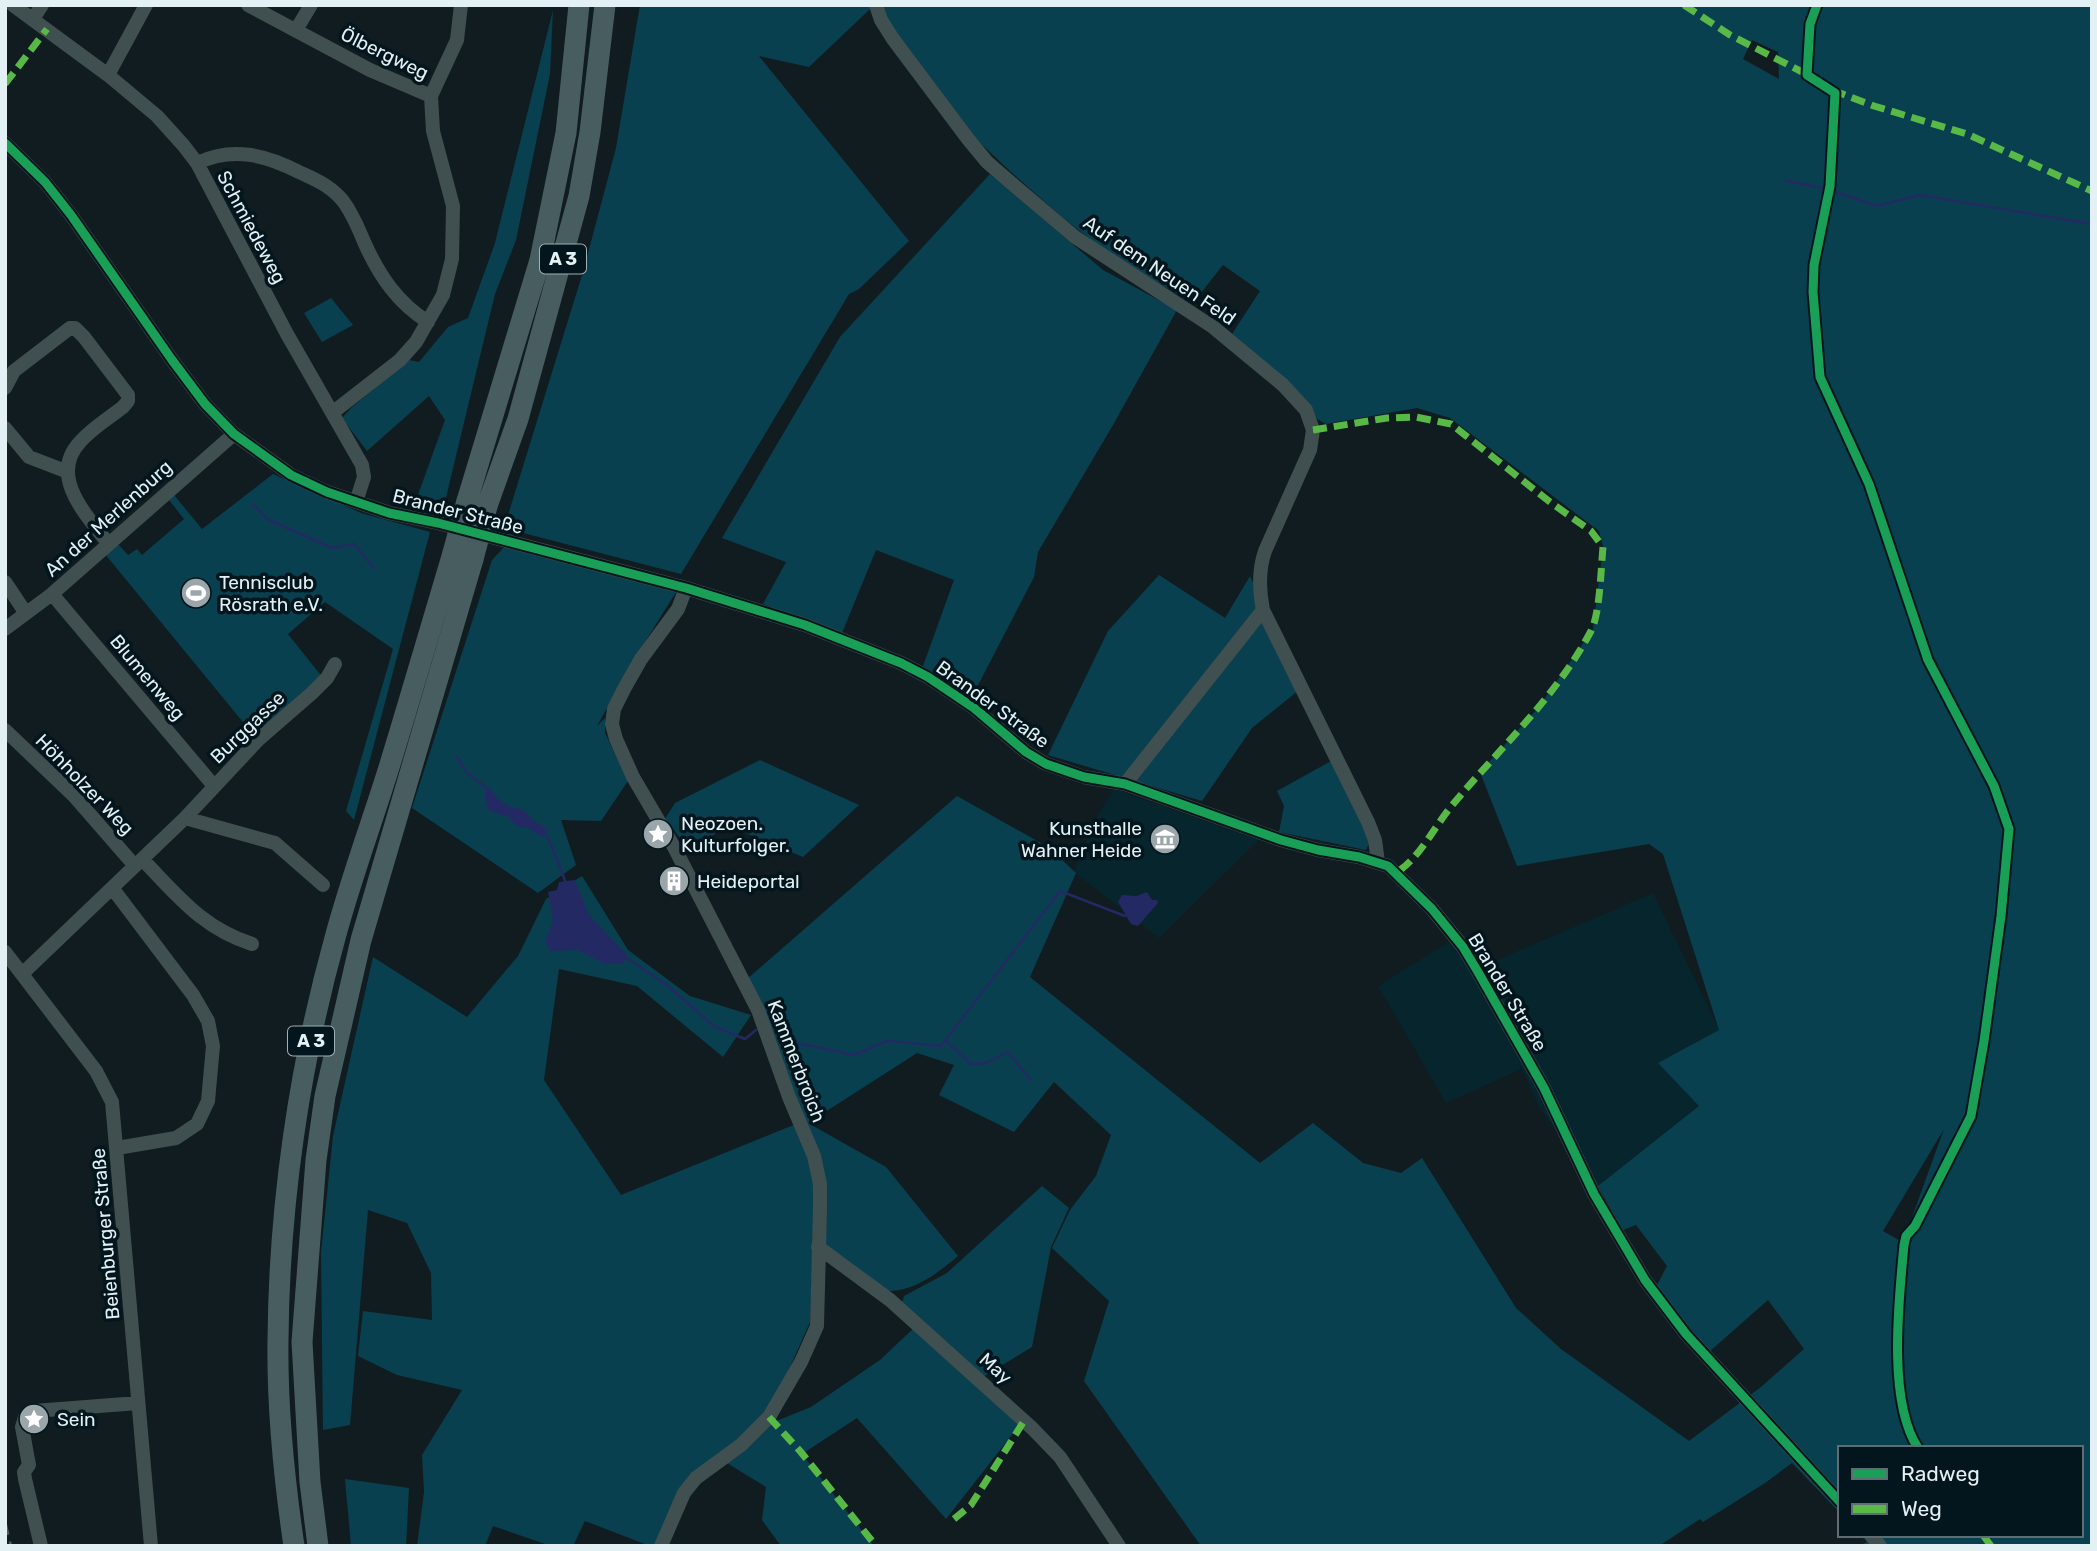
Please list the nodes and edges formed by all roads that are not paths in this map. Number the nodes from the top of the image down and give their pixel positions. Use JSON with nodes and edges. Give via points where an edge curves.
{"nodes":[{"id":1,"x":13,"y":5,"type":"edge"},
{"id":2,"x":42,"y":5,"type":"edge"},
{"id":3,"x":146,"y":5,"type":"edge"},
{"id":4,"x":247,"y":5,"type":"edge"},
{"id":5,"x":311,"y":5,"type":"edge"},
{"id":6,"x":461,"y":5,"type":"edge"},
{"id":7,"x":579,"y":5,"type":"edge"},
{"id":8,"x":605,"y":5,"type":"edge"},
{"id":9,"x":876,"y":5,"type":"edge"},
{"id":10,"x":33,"y":19,"type":"junction"},
{"id":11,"x":296,"y":30,"type":"junction"},
{"id":12,"x":108,"y":75,"type":"junction"},
{"id":13,"x":432,"y":96,"type":"junction"},
{"id":14,"x":5,"y":143,"type":"edge"},
{"id":15,"x":197,"y":163,"type":"junction"},
{"id":16,"x":428,"y":322,"type":"junction"},
{"id":17,"x":5,"y":388,"type":"edge"},
{"id":18,"x":332,"y":413,"type":"junction"},
{"id":19,"x":5,"y":428,"type":"edge"},
{"id":20,"x":234,"y":434,"type":"junction"},
{"id":21,"x":68,"y":472,"type":"junction"},
{"id":22,"x":356,"y":502,"type":"junction"},
{"id":23,"x":477,"y":503,"type":"junction"},
{"id":24,"x":107,"y":543,"type":"junction"},
{"id":25,"x":463,"y":556,"type":"junction"},
{"id":26,"x":5,"y":582,"type":"edge"},
{"id":27,"x":686,"y":588,"type":"junction"},
{"id":28,"x":52,"y":594,"type":"junction"},
{"id":29,"x":1263,"y":610,"type":"junction"},
{"id":30,"x":25,"y":612,"type":"junction"},
{"id":31,"x":5,"y":629,"type":"edge"},
{"id":32,"x":335,"y":664,"type":"dead end"},
{"id":33,"x":5,"y":730,"type":"edge"},
{"id":34,"x":1125,"y":785,"type":"junction"},
{"id":35,"x":214,"y":786,"type":"junction"},
{"id":36,"x":185,"y":818,"type":"junction"},
{"id":37,"x":138,"y":862,"type":"junction"},
{"id":38,"x":1378,"y":862,"type":"junction"},
{"id":39,"x":323,"y":885,"type":"dead end"},
{"id":40,"x":113,"y":888,"type":"junction"},
{"id":41,"x":252,"y":944,"type":"dead end"},
{"id":42,"x":5,"y":952,"type":"edge"},
{"id":43,"x":22,"y":974,"type":"junction"},
{"id":44,"x":117,"y":1148,"type":"junction"},
{"id":45,"x":818,"y":1247,"type":"junction"},
{"id":46,"x":138,"y":1403,"type":"junction"},
{"id":47,"x":1838,"y":1500,"type":"edge"},
{"id":48,"x":41,"y":1546,"type":"edge"},
{"id":49,"x":151,"y":1546,"type":"edge"},
{"id":50,"x":293,"y":1546,"type":"edge"},
{"id":51,"x":318,"y":1546,"type":"edge"},
{"id":52,"x":661,"y":1546,"type":"edge"},
{"id":53,"x":1119,"y":1546,"type":"edge"}],
"edges":[{"from":1,"to":10,"type":"street","name":"Schmiedeweg"},
{"from":2,"to":10,"type":"street"},
{"from":3,"to":12,"type":"street"},
{"from":4,"to":11,"type":"street","name":"Ölbergweg"},
{"from":5,"to":11,"type":"street"},
{"from":6,"to":13,"type":"street","via":[[457,40]]},
{"from":7,"to":23,"type":"highway","number":"A 3","via":[[566,134],[540,260]]},
{"from":8,"to":23,"type":"highway","number":"A 3","via":[[579,196],[518,419]]},
{"from":9,"to":29,"type":"street","name":"Auf dem Neuen Feld","via":[[894,39],[987,162],[1074,237],[1213,327],[1306,410],[1313,439],[1261,562]]},
{"from":10,"to":12,"type":"street","name":"Schmiedeweg"},
{"from":11,"to":13,"type":"street","name":"Ölbergweg"},
{"from":12,"to":15,"type":"street","name":"Schmiedeweg","via":[[157,116]]},
{"from":13,"to":16,"type":"street","via":[[433,131],[453,205],[454,228],[443,296]]},
{"from":14,"to":20,"type":"street","name":"Brander Straße","via":[[71,215],[172,360]]},
{"from":15,"to":16,"type":"street","via":[[227,153],[262,156],[326,184],[345,204],[385,282],[412,312]]},
{"from":15,"to":18,"type":"street","name":"Schmiedeweg"},
{"from":16,"to":18,"type":"street","via":[[400,360]]},
{"from":17,"to":21,"type":"street","via":[[14,371],[70,328],[92,346],[128,401],[78,444]]},
{"from":18,"to":22,"type":"street","name":"Schmiedeweg","via":[[364,471]]},
{"from":19,"to":21,"type":"street","via":[[29,457]]},
{"from":20,"to":22,"type":"street","name":"Brander Straße","via":[[291,475]]},
{"from":20,"to":24,"type":"street","name":"An der Merlenburg"},
{"from":21,"to":24,"type":"street","via":[[72,495]]},
{"from":22,"to":27,"type":"street","name":"Brander Straße"},
{"from":23,"to":25,"type":"highway","number":"A 3","bridge":true},
{"from":24,"to":28,"type":"street","name":"An der Merlenburg"},
{"from":25,"to":50,"type":"highway","number":"A 3","via":[[334,938],[290,1158],[278,1340]]},
{"from":25,"to":51,"type":"highway","number":"A 3","via":[[361,940],[325,1096],[302,1342]]},
{"from":26,"to":30,"type":"street"},
{"from":27,"to":34,"type":"street","name":"Brander Straße","via":[[766,611],[901,663],[955,695],[1046,764]]},
{"from":27,"to":45,"type":"street","name":"Kammerbroich","via":[[678,609],[624,689],[612,724],[633,777],[758,1010],[814,1156],[820,1184]]},
{"from":28,"to":30,"type":"street","name":"An der Merlenburg"},
{"from":28,"to":35,"type":"street","name":"Blumenweg"},
{"from":29,"to":34,"type":"street"},
{"from":29,"to":38,"type":"street","name":"Auf dem Neuen Feld","via":[[1368,822]]},
{"from":30,"to":31,"type":"street","name":"An der Merlenburg"},
{"from":32,"to":35,"type":"street","name":"Burggasse","via":[[327,678]]},
{"from":33,"to":37,"type":"street","name":"Höhholzer Weg"},
{"from":34,"to":38,"type":"street","name":"Brander Straße","via":[[1280,840]]},
{"from":35,"to":36,"type":"street","name":"Burggasse"},
{"from":36,"to":37,"type":"street","name":"Burggasse"},
{"from":36,"to":39,"type":"street","via":[[275,843]]},
{"from":37,"to":40,"type":"street","name":"Burggasse"},
{"from":37,"to":41,"type":"street","via":[[215,929]]},
{"from":38,"to":47,"type":"street","name":"Brander Straße","via":[[1415,891],[1463,947],[1545,1088],[1594,1194],[1645,1280],[1686,1334]]},
{"from":40,"to":43,"type":"street","name":"Burggasse"},
{"from":40,"to":44,"type":"street","via":[[194,995],[208,1021],[214,1046],[208,1101],[197,1124],[176,1138]]},
{"from":42,"to":43,"type":"street","name":"Beienburger Straße"},
{"from":43,"to":44,"type":"street","name":"Beienburger Straße","via":[[103,1080],[112,1102]]},
{"from":44,"to":46,"type":"street","name":"Beienburger Straße"},
{"from":45,"to":52,"type":"street","name":"Kammerbroich","via":[[817,1326],[787,1388],[760,1427],[696,1478],[679,1502]]},
{"from":45,"to":53,"type":"street","name":"May","via":[[890,1300],[1032,1428],[1060,1457]]},
{"from":46,"to":48,"type":"street","via":[[34,1411],[25,1417],[22,1427],[29,1465],[24,1472]]},
{"from":46,"to":49,"type":"street","name":"Beienburger Straße"}]}
